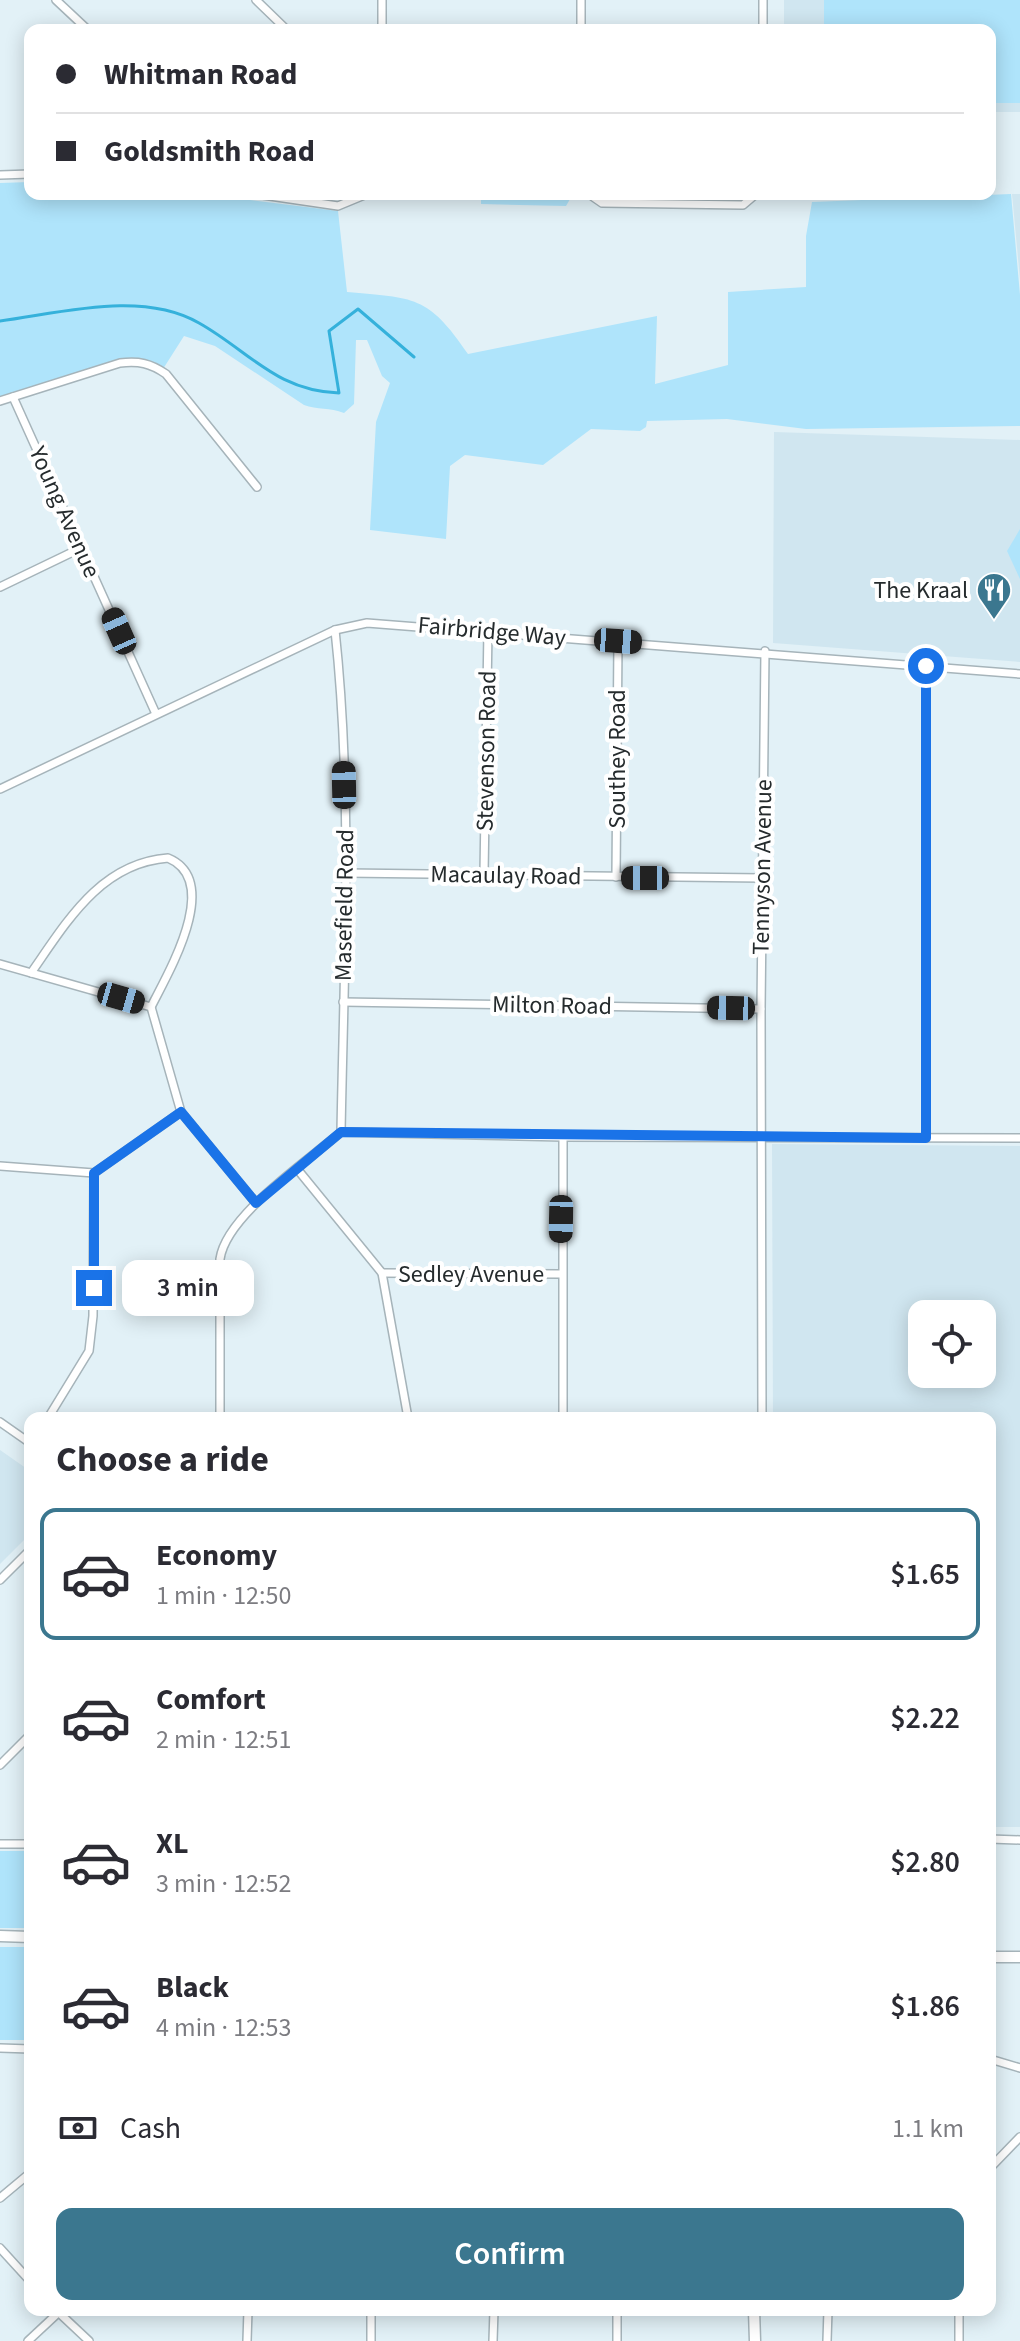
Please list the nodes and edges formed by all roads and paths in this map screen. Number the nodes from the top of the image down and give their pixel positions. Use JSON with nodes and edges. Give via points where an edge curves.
{"nodes":[{"id":1,"x":56,"y":0,"type":"edge"},
{"id":2,"x":256,"y":0,"type":"edge"},
{"id":3,"x":382,"y":0,"type":"edge"},
{"id":4,"x":581,"y":0,"type":"edge"},
{"id":5,"x":763,"y":0,"type":"edge"},
{"id":6,"x":82,"y":24,"type":"edge"},
{"id":7,"x":281,"y":24,"type":"edge"},
{"id":8,"x":382,"y":24,"type":"edge"},
{"id":9,"x":581,"y":24,"type":"edge"},
{"id":10,"x":763,"y":24,"type":"edge"},
{"id":11,"x":24,"y":174,"type":"edge"},
{"id":12,"x":0,"y":175,"type":"edge"},
{"id":13,"x":297,"y":200,"type":"edge"},
{"id":14,"x":352,"y":200,"type":"edge"},
{"id":15,"x":598,"y":200,"type":"edge"},
{"id":16,"x":749,"y":200,"type":"edge"},
{"id":17,"x":13,"y":397,"type":"junction"},
{"id":18,"x":0,"y":401,"type":"edge"},
{"id":19,"x":257,"y":487,"type":"dead end"},
{"id":20,"x":81,"y":548,"type":"junction"},
{"id":21,"x":0,"y":587,"type":"edge"},
{"id":22,"x":335,"y":630,"type":"junction"},
{"id":23,"x":488,"y":630,"type":"junction"},
{"id":24,"x":618,"y":641,"type":"junction"},
{"id":25,"x":765,"y":651,"type":"junction"},
{"id":26,"x":926,"y":666,"type":"junction"},
{"id":27,"x":1020,"y":674,"type":"edge"},
{"id":28,"x":156,"y":714,"type":"junction"},
{"id":29,"x":0,"y":789,"type":"edge"},
{"id":30,"x":346,"y":873,"type":"junction"},
{"id":31,"x":484,"y":873,"type":"junction"},
{"id":32,"x":616,"y":877,"type":"junction"},
{"id":33,"x":762,"y":878,"type":"junction"},
{"id":34,"x":0,"y":964,"type":"edge"},
{"id":35,"x":31,"y":973,"type":"junction"},
{"id":36,"x":343,"y":1002,"type":"junction"},
{"id":37,"x":151,"y":1007,"type":"junction"},
{"id":38,"x":761,"y":1009,"type":"junction"},
{"id":39,"x":181,"y":1112,"type":"junction"},
{"id":40,"x":341,"y":1132,"type":"junction"},
{"id":41,"x":761,"y":1136,"type":"junction"},
{"id":42,"x":563,"y":1137,"type":"junction"},
{"id":43,"x":926,"y":1138,"type":"junction"},
{"id":44,"x":1020,"y":1138,"type":"edge"},
{"id":45,"x":0,"y":1166,"type":"edge"},
{"id":46,"x":298,"y":1170,"type":"junction"},
{"id":47,"x":94,"y":1173,"type":"junction"},
{"id":48,"x":256,"y":1203,"type":"junction"},
{"id":49,"x":382,"y":1273,"type":"junction"},
{"id":50,"x":561,"y":1274,"type":"junction"},
{"id":51,"x":52,"y":1412,"type":"edge"},
{"id":52,"x":220,"y":1412,"type":"edge"},
{"id":53,"x":407,"y":1412,"type":"edge"},
{"id":54,"x":563,"y":1412,"type":"edge"},
{"id":55,"x":762,"y":1412,"type":"edge"},
{"id":56,"x":0,"y":1422,"type":"edge"},
{"id":57,"x":24,"y":1439,"type":"edge"},
{"id":58,"x":24,"y":1556,"type":"edge"},
{"id":59,"x":0,"y":1580,"type":"edge"},
{"id":60,"x":24,"y":1741,"type":"edge"},
{"id":61,"x":0,"y":1765,"type":"edge"},
{"id":62,"x":996,"y":1839,"type":"edge"},
{"id":63,"x":1020,"y":1840,"type":"edge"},
{"id":64,"x":0,"y":1844,"type":"edge"},
{"id":65,"x":24,"y":1844,"type":"edge"},
{"id":66,"x":0,"y":1936,"type":"edge"},
{"id":67,"x":24,"y":1937,"type":"edge"},
{"id":68,"x":996,"y":1957,"type":"edge"},
{"id":69,"x":1020,"y":1957,"type":"edge"},
{"id":70,"x":0,"y":2048,"type":"edge"},
{"id":71,"x":24,"y":2049,"type":"edge"},
{"id":72,"x":996,"y":2061,"type":"edge"},
{"id":73,"x":1020,"y":2068,"type":"edge"},
{"id":74,"x":1020,"y":2137,"type":"edge"},
{"id":75,"x":996,"y":2162,"type":"edge"},
{"id":76,"x":24,"y":2178,"type":"edge"},
{"id":77,"x":0,"y":2198,"type":"edge"},
{"id":78,"x":0,"y":2248,"type":"edge"},
{"id":79,"x":24,"y":2274,"type":"edge"},
{"id":80,"x":52,"y":2316,"type":"edge"},
{"id":81,"x":62,"y":2316,"type":"edge"},
{"id":82,"x":248,"y":2316,"type":"edge"},
{"id":83,"x":371,"y":2316,"type":"edge"},
{"id":84,"x":494,"y":2316,"type":"edge"},
{"id":85,"x":617,"y":2316,"type":"edge"},
{"id":86,"x":754,"y":2316,"type":"edge"},
{"id":87,"x":828,"y":2316,"type":"edge"},
{"id":88,"x":959,"y":2316,"type":"edge"},
{"id":89,"x":28,"y":2341,"type":"edge"},
{"id":90,"x":89,"y":2341,"type":"edge"},
{"id":91,"x":247,"y":2341,"type":"edge"},
{"id":92,"x":371,"y":2341,"type":"edge"},
{"id":93,"x":493,"y":2341,"type":"edge"},
{"id":94,"x":617,"y":2341,"type":"edge"},
{"id":95,"x":755,"y":2341,"type":"edge"},
{"id":96,"x":827,"y":2341,"type":"edge"},
{"id":97,"x":959,"y":2341,"type":"edge"}],
"edges":[{"from":1,"to":6,"type":"street"},
{"from":2,"to":7,"type":"street"},
{"from":3,"to":8,"type":"street"},
{"from":4,"to":9,"type":"street"},
{"from":5,"to":10,"type":"street"},
{"from":11,"to":12,"type":"street"},
{"from":13,"to":14,"type":"street","via":[[338,206]]},
{"from":15,"to":16,"type":"street","via":[[743,205]]},
{"from":17,"to":18,"type":"street"},
{"from":17,"to":19,"type":"street","via":[[120,363],[154,365]]},
{"from":17,"to":20,"type":"street","name":"Young Avenue"},
{"from":20,"to":21,"type":"street"},
{"from":20,"to":28,"type":"street","name":"Young Avenue"},
{"from":22,"to":23,"type":"street","name":"Fairbridge Way","via":[[390,622]]},
{"from":22,"to":28,"type":"street","name":"Fairbridge Way"},
{"from":22,"to":30,"type":"street","name":"Masefield Road"},
{"from":23,"to":24,"type":"street","name":"Fairbridge Way"},
{"from":23,"to":31,"type":"street","name":"Stevenson Road"},
{"from":24,"to":25,"type":"street","name":"Fairbridge Way"},
{"from":24,"to":32,"type":"street","name":"Southey Road"},
{"from":25,"to":26,"type":"street","name":"Fairbridge Way"},
{"from":25,"to":33,"type":"street","name":"Tennyson Avenue"},
{"from":26,"to":27,"type":"street","name":"Fairbridge Way"},
{"from":26,"to":43,"type":"street"},
{"from":28,"to":29,"type":"street","name":"Fairbridge Way"},
{"from":30,"to":31,"type":"street","name":"Macaulay Road"},
{"from":30,"to":36,"type":"street","name":"Masefield Road"},
{"from":31,"to":32,"type":"street","name":"Macaulay Road"},
{"from":32,"to":33,"type":"street","name":"Macaulay Road"},
{"from":33,"to":38,"type":"street","name":"Tennyson Avenue"},
{"from":34,"to":35,"type":"street"},
{"from":35,"to":37,"type":"street"},
{"from":35,"to":37,"type":"street","via":[[94,888],[154,859],[168,858],[186,872],[190,917]]},
{"from":36,"to":38,"type":"street","name":"Milton Road"},
{"from":36,"to":40,"type":"street","name":"Masefield Road"},
{"from":37,"to":39,"type":"street"},
{"from":38,"to":41,"type":"street","name":"Tennyson Avenue"},
{"from":39,"to":47,"type":"street"},
{"from":39,"to":48,"type":"street"},
{"from":40,"to":42,"type":"street"},
{"from":40,"to":46,"type":"street"},
{"from":41,"to":42,"type":"street"},
{"from":41,"to":43,"type":"street"},
{"from":41,"to":55,"type":"street","name":"Tennyson Avenue"},
{"from":42,"to":50,"type":"street"},
{"from":43,"to":44,"type":"street"},
{"from":45,"to":47,"type":"street"},
{"from":46,"to":48,"type":"street"},
{"from":46,"to":49,"type":"street"},
{"from":47,"to":51,"type":"street","via":[[89,1351]]},
{"from":48,"to":52,"type":"street","via":[[221,1252]]},
{"from":49,"to":50,"type":"street","name":"Sedley Avenue"},
{"from":49,"to":53,"type":"street"},
{"from":50,"to":54,"type":"street"},
{"from":56,"to":57,"type":"street"},
{"from":58,"to":59,"type":"street"},
{"from":60,"to":61,"type":"street"},
{"from":62,"to":63,"type":"street"},
{"from":64,"to":65,"type":"street"},
{"from":66,"to":67,"type":"main road"},
{"from":68,"to":69,"type":"main road"},
{"from":70,"to":71,"type":"street"},
{"from":72,"to":73,"type":"street"},
{"from":74,"to":75,"type":"street"},
{"from":76,"to":77,"type":"street"},
{"from":78,"to":79,"type":"street"},
{"from":80,"to":89,"type":"street"},
{"from":81,"to":90,"type":"street"},
{"from":82,"to":91,"type":"street"},
{"from":83,"to":92,"type":"street"},
{"from":84,"to":93,"type":"street"},
{"from":85,"to":94,"type":"street"},
{"from":86,"to":95,"type":"main road"},
{"from":87,"to":96,"type":"street"},
{"from":88,"to":97,"type":"street"}]}
